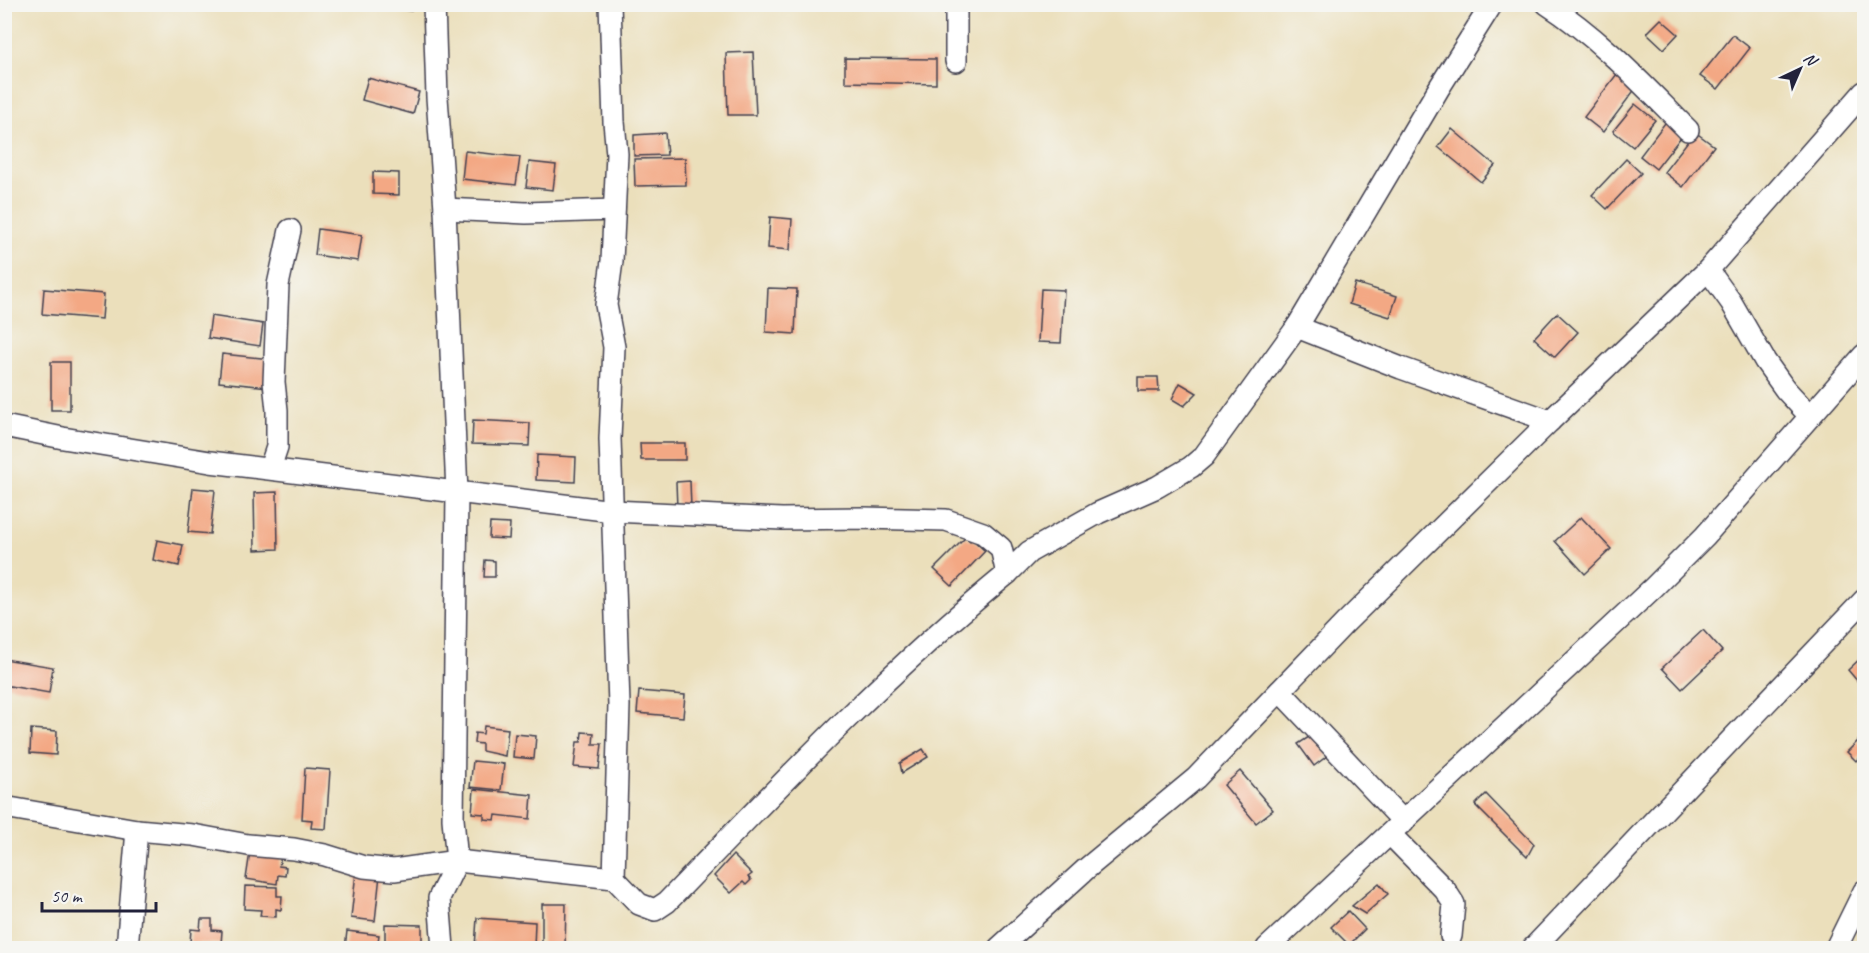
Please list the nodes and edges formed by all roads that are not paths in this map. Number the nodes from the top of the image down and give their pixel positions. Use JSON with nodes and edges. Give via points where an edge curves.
{"nodes":[{"id":1,"x":434,"y":4,"type":"edge"},
{"id":2,"x":610,"y":4,"type":"edge"},
{"id":3,"x":956,"y":4,"type":"edge"},
{"id":4,"x":1492,"y":4,"type":"edge"},
{"id":5,"x":1547,"y":4,"type":"edge"},
{"id":6,"x":957,"y":61,"type":"dead end"},
{"id":7,"x":1864,"y":92,"type":"edge"},
{"id":8,"x":1688,"y":130,"type":"dead end"},
{"id":9,"x":445,"y":209,"type":"junction"},
{"id":10,"x":614,"y":210,"type":"junction"},
{"id":11,"x":290,"y":231,"type":"dead end"},
{"id":12,"x":1708,"y":270,"type":"junction"},
{"id":13,"x":1297,"y":327,"type":"junction"},
{"id":14,"x":1864,"y":355,"type":"edge"},
{"id":15,"x":1810,"y":416,"type":"junction"},
{"id":16,"x":1550,"y":421,"type":"junction"},
{"id":17,"x":4,"y":426,"type":"edge"},
{"id":18,"x":270,"y":468,"type":"junction"},
{"id":19,"x":457,"y":493,"type":"junction"},
{"id":20,"x":613,"y":511,"type":"junction"},
{"id":21,"x":1007,"y":574,"type":"junction"},
{"id":22,"x":1864,"y":600,"type":"edge"},
{"id":23,"x":1280,"y":691,"type":"junction"},
{"id":24,"x":4,"y":807,"type":"edge"},
{"id":25,"x":1397,"y":828,"type":"junction"},
{"id":26,"x":137,"y":830,"type":"junction"},
{"id":27,"x":457,"y":861,"type":"junction"},
{"id":28,"x":614,"y":878,"type":"junction"},
{"id":29,"x":1864,"y":891,"type":"edge"},
{"id":30,"x":1451,"y":936,"type":"dead end"},
{"id":31,"x":127,"y":948,"type":"edge"},
{"id":32,"x":443,"y":948,"type":"edge"},
{"id":33,"x":999,"y":948,"type":"edge"},
{"id":34,"x":1267,"y":948,"type":"edge"},
{"id":35,"x":1533,"y":948,"type":"edge"},
{"id":36,"x":1836,"y":948,"type":"edge"}],
"edges":[{"from":1,"to":9,"type":"street"},
{"from":2,"to":10,"type":"street","via":[[617,154]]},
{"from":3,"to":6,"type":"street"},
{"from":4,"to":13,"type":"street"},
{"from":5,"to":8,"type":"street","via":[[1623,64]]},
{"from":7,"to":12,"type":"street"},
{"from":9,"to":10,"type":"street","via":[[526,213]]},
{"from":9,"to":19,"type":"street"},
{"from":10,"to":20,"type":"street","via":[[606,305],[614,347],[610,439]]},
{"from":11,"to":18,"type":"street","via":[[278,285],[274,382],[277,447]]},
{"from":12,"to":15,"type":"street","via":[[1771,370]]},
{"from":12,"to":16,"type":"street"},
{"from":13,"to":16,"type":"street"},
{"from":13,"to":21,"type":"street","via":[[1201,460],[1157,487],[1098,513],[1029,552]]},
{"from":14,"to":15,"type":"street"},
{"from":15,"to":25,"type":"street","via":[[1705,536],[1653,588]]},
{"from":16,"to":23,"type":"street"},
{"from":17,"to":18,"type":"street","via":[[210,462]]},
{"from":18,"to":19,"type":"street"},
{"from":19,"to":20,"type":"street"},
{"from":19,"to":27,"type":"street","via":[[453,819]]},
{"from":20,"to":21,"type":"street","via":[[782,519],[946,520],[983,533],[1001,548]]},
{"from":20,"to":28,"type":"street","via":[[618,705]]},
{"from":21,"to":28,"type":"street","via":[[838,727],[667,902],[655,910],[639,904]]},
{"from":22,"to":35,"type":"street"},
{"from":23,"to":25,"type":"street"},
{"from":23,"to":33,"type":"street","via":[[1196,778]]},
{"from":24,"to":26,"type":"street"},
{"from":25,"to":30,"type":"street","via":[[1454,904]]},
{"from":25,"to":34,"type":"street"},
{"from":26,"to":27,"type":"street","via":[[294,849],[364,867],[393,870]]},
{"from":26,"to":31,"type":"street"},
{"from":27,"to":28,"type":"street"},
{"from":27,"to":32,"type":"street","via":[[439,898]]},
{"from":29,"to":36,"type":"street"}]}
